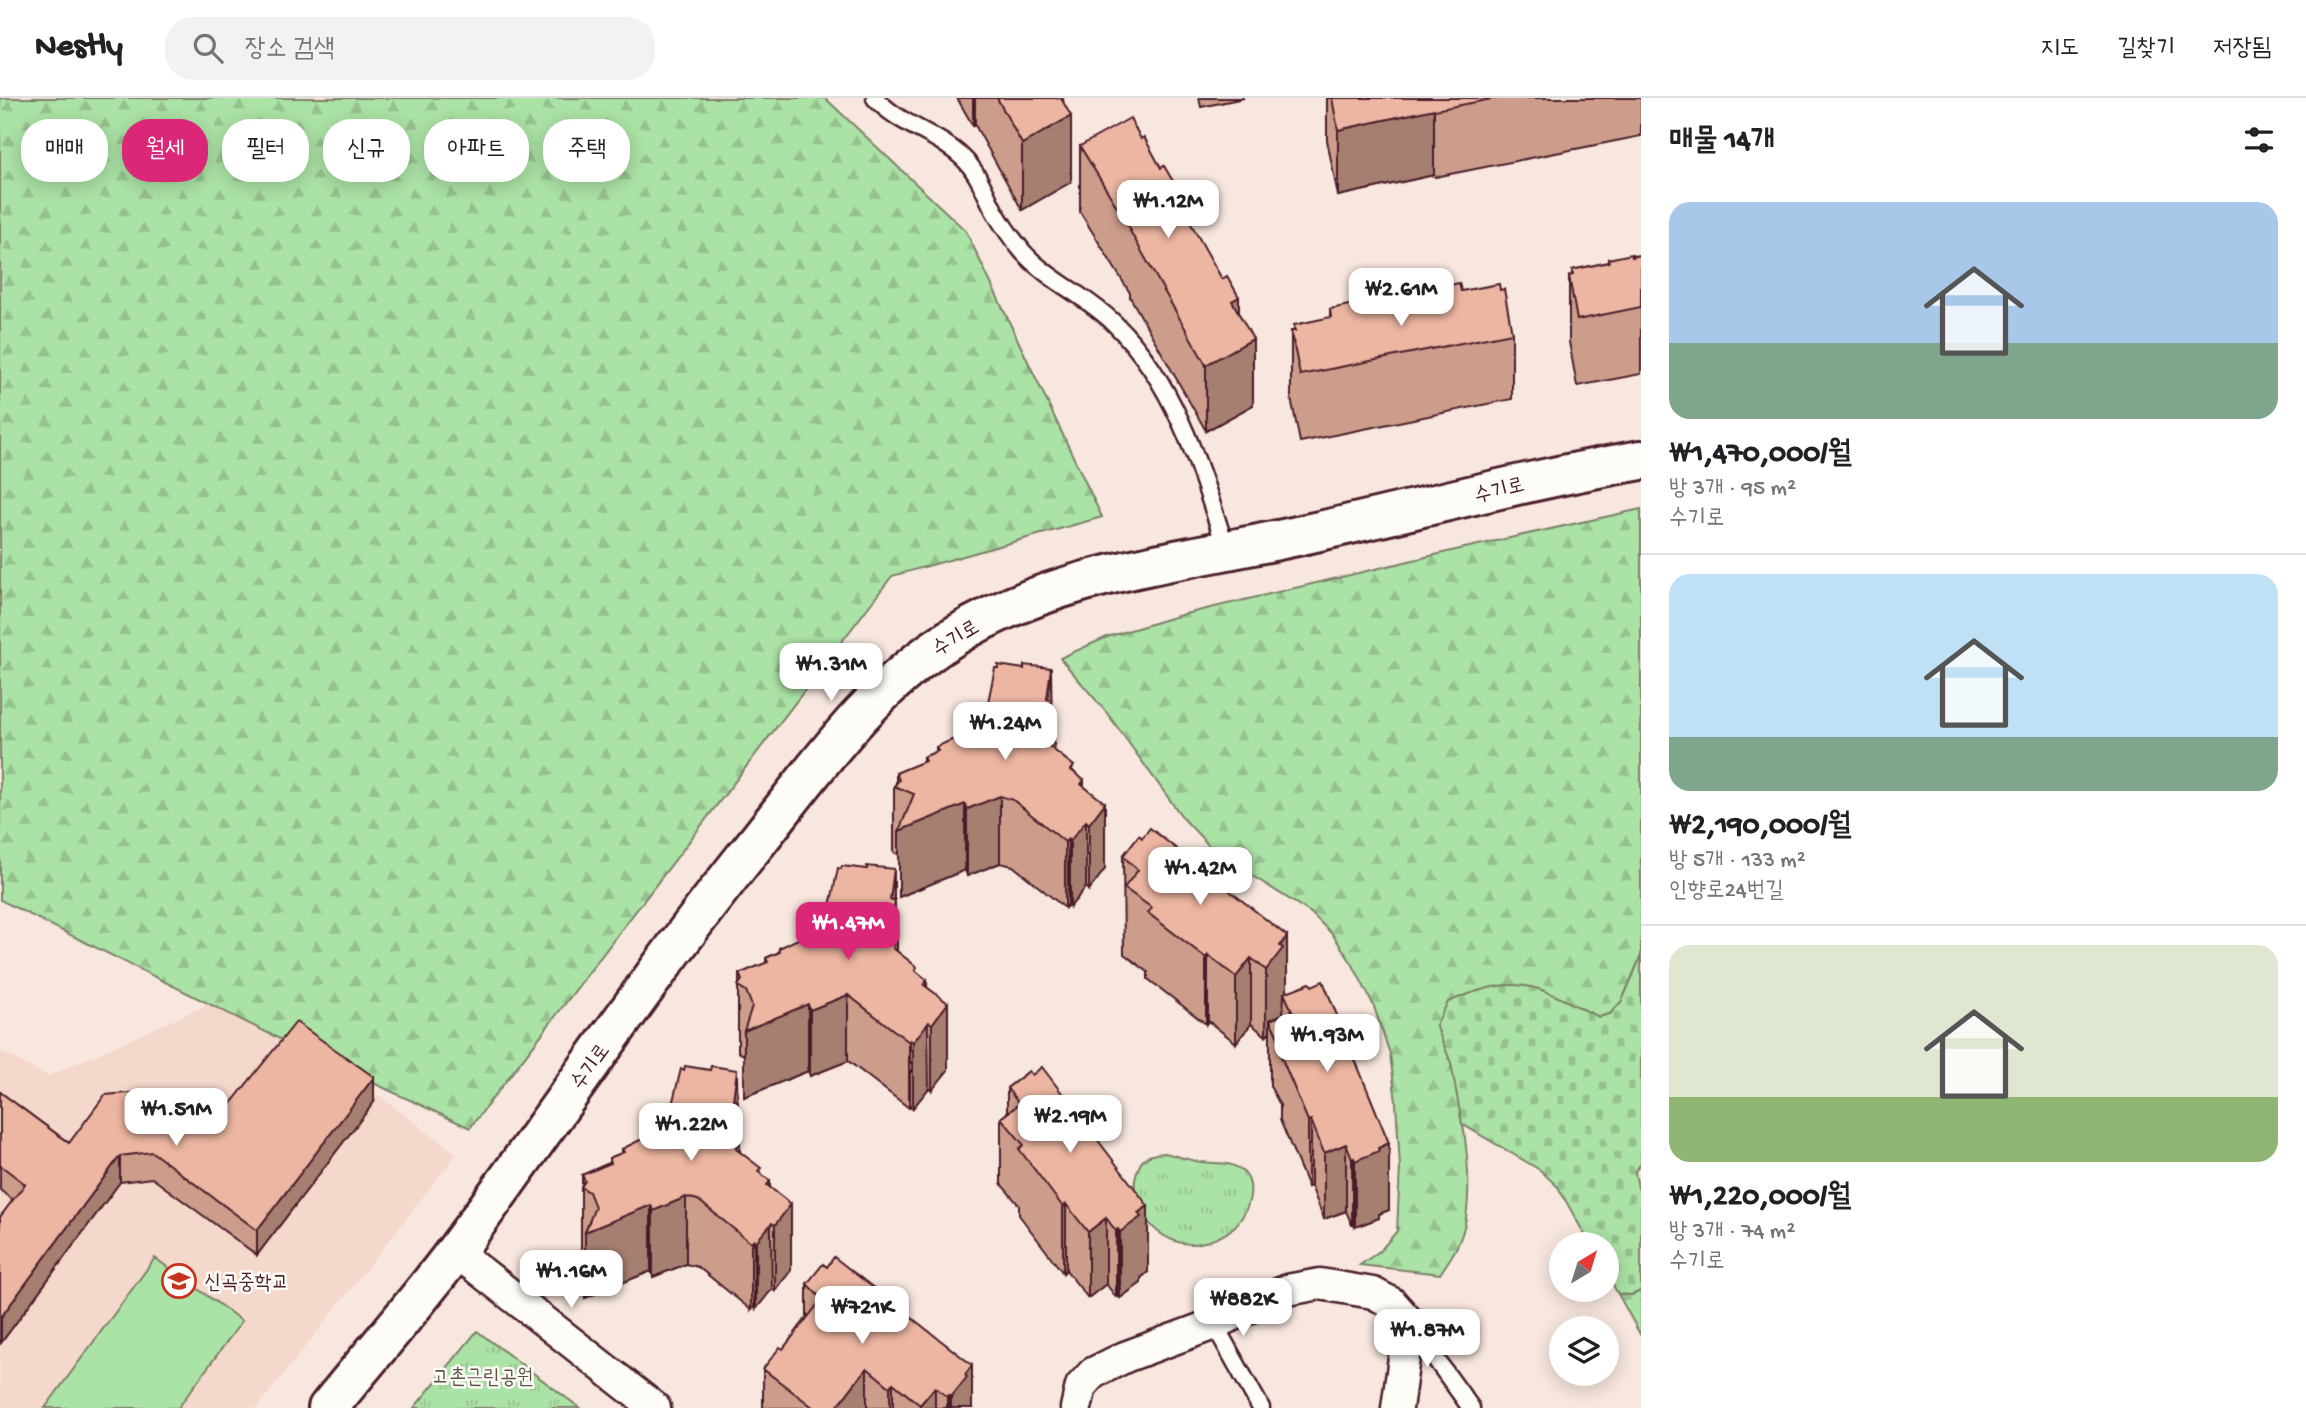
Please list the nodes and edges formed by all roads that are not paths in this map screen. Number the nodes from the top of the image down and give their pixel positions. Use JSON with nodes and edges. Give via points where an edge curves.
{"nodes":[{"id":1,"x":875,"y":98,"type":"edge"},
{"id":2,"x":1641,"y":460,"type":"edge"},
{"id":3,"x":1227,"y":552,"type":"junction"},
{"id":4,"x":456,"y":1252,"type":"junction"},
{"id":5,"x":1409,"y":1322,"type":"junction"},
{"id":6,"x":1214,"y":1324,"type":"junction"},
{"id":7,"x":328,"y":1408,"type":"edge"},
{"id":8,"x":655,"y":1408,"type":"edge"},
{"id":9,"x":1076,"y":1408,"type":"edge"},
{"id":10,"x":1261,"y":1408,"type":"edge"},
{"id":11,"x":1397,"y":1408,"type":"edge"},
{"id":12,"x":1471,"y":1408,"type":"edge"}],
"edges":[{"from":1,"to":3,"type":"lane","via":[[964,158],[1029,259],[1114,323],[1140,352],[1161,381],[1197,460]]},
{"from":2,"to":3,"type":"street","name":"수기로"},
{"from":3,"to":4,"type":"street","name":"수기로","via":[[1109,574],[1007,607],[916,661],[886,688],[700,914]]},
{"from":4,"to":7,"type":"street","name":"수기로"},
{"from":4,"to":8,"type":"street"},
{"from":5,"to":6,"type":"street","via":[[1392,1303],[1373,1293],[1320,1284],[1287,1290]]},
{"from":5,"to":11,"type":"street"},
{"from":5,"to":12,"type":"lane"},
{"from":6,"to":9,"type":"street","via":[[1093,1373],[1081,1386]]},
{"from":6,"to":10,"type":"lane"}]}
